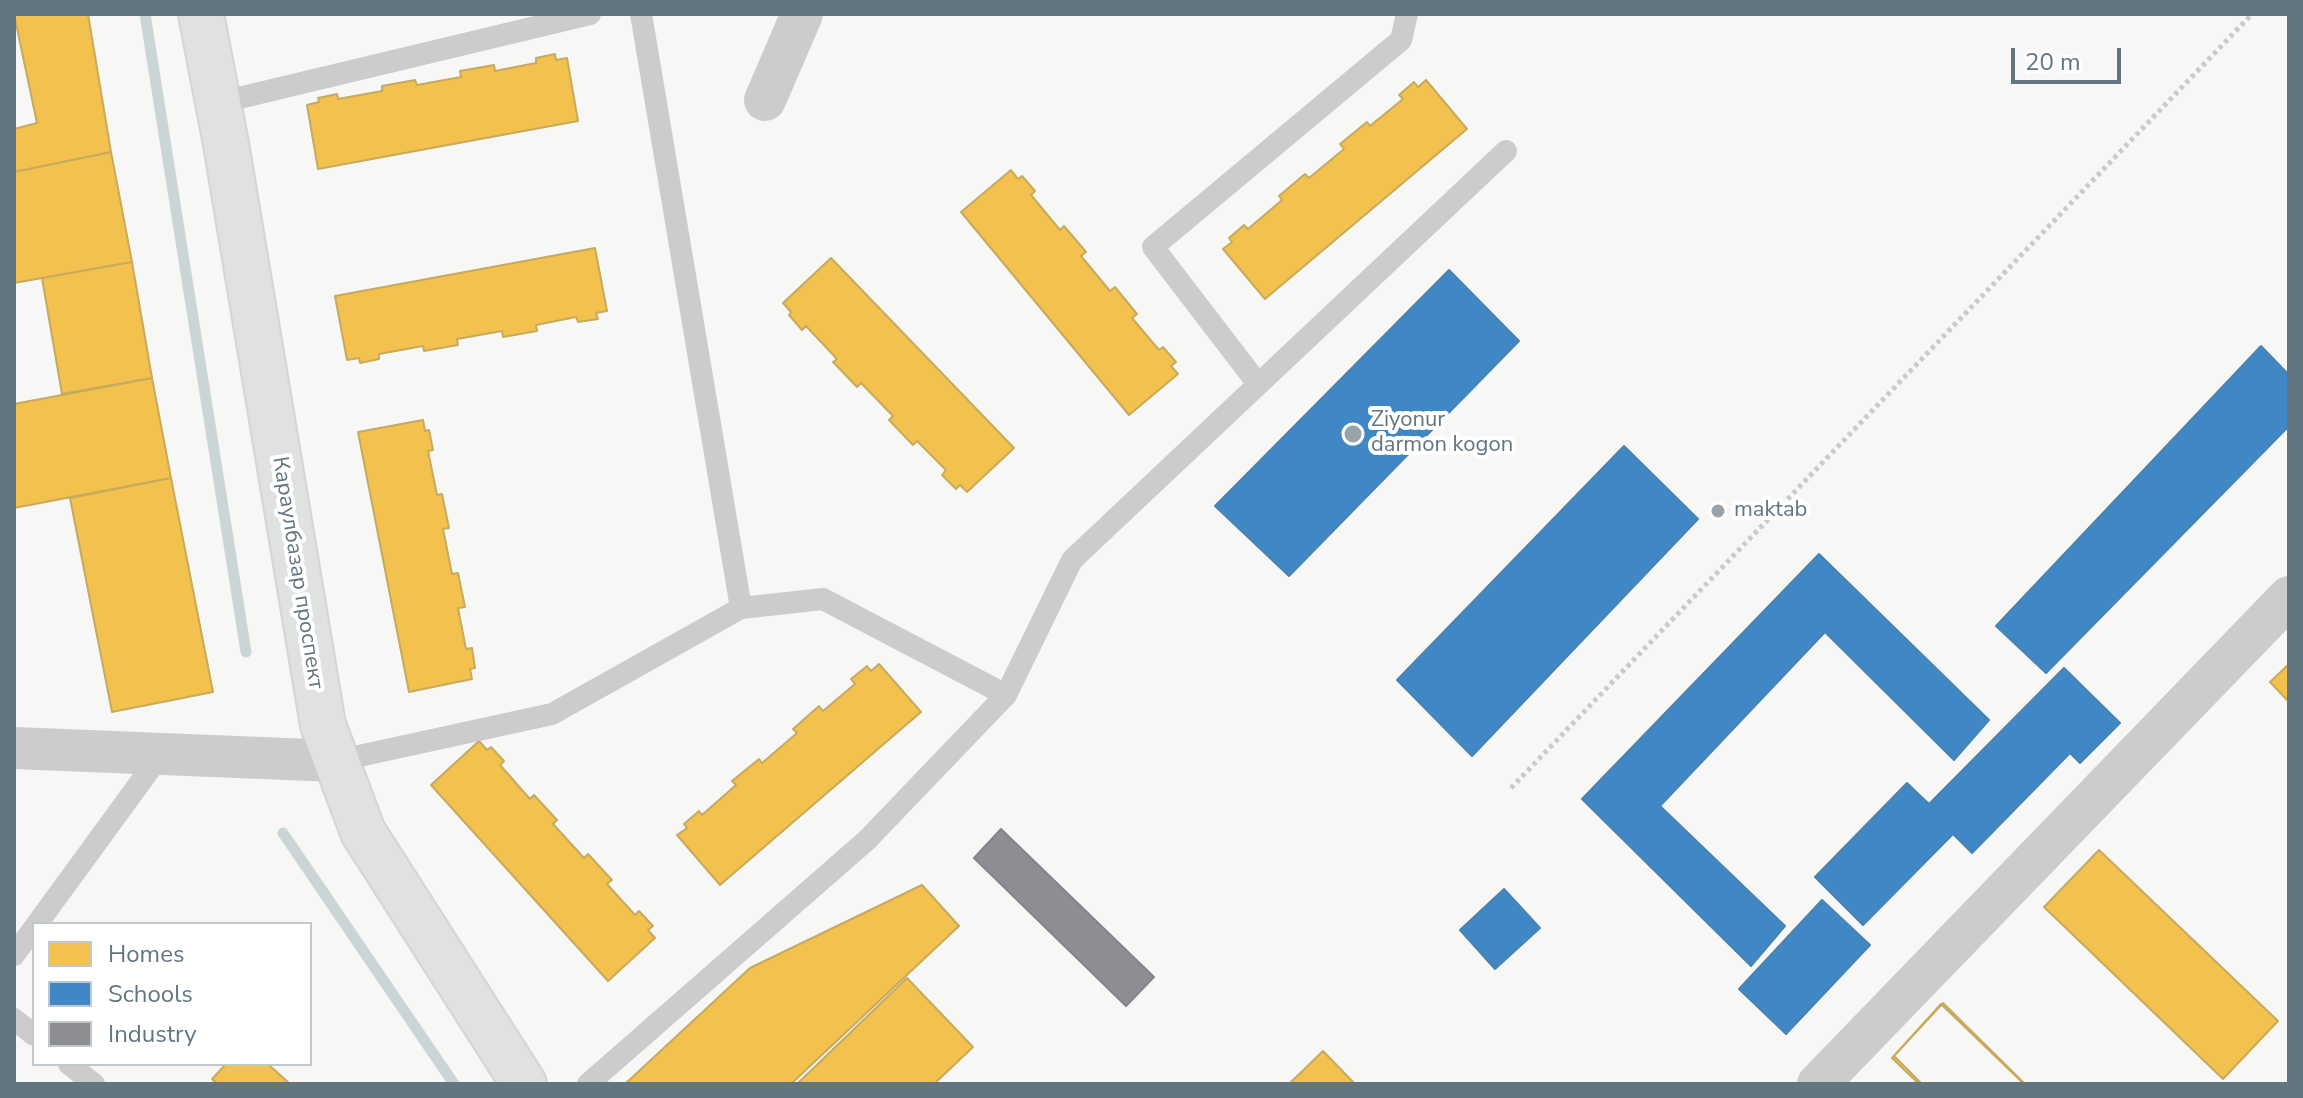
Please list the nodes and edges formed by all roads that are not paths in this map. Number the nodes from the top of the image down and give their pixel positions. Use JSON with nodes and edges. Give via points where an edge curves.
{"nodes":[{"id":1,"x":201,"y":14,"type":"edge"},
{"id":2,"x":590,"y":14,"type":"edge"},
{"id":3,"x":641,"y":14,"type":"edge"},
{"id":4,"x":802,"y":14,"type":"edge"},
{"id":5,"x":1407,"y":14,"type":"edge"},
{"id":6,"x":765,"y":100,"type":"dead end"},
{"id":7,"x":218,"y":103,"type":"junction"},
{"id":8,"x":1506,"y":151,"type":"dead end"},
{"id":9,"x":1258,"y":384,"type":"junction"},
{"id":10,"x":2289,"y":597,"type":"edge"},
{"id":11,"x":741,"y":608,"type":"junction"},
{"id":12,"x":1006,"y":695,"type":"junction"},
{"id":13,"x":14,"y":748,"type":"edge"},
{"id":14,"x":161,"y":754,"type":"junction"},
{"id":15,"x":336,"y":761,"type":"junction"},
{"id":16,"x":39,"y":922,"type":"edge"},
{"id":17,"x":32,"y":931,"type":"edge"},
{"id":18,"x":14,"y":955,"type":"edge"},
{"id":19,"x":14,"y":1019,"type":"edge"},
{"id":20,"x":32,"y":1033,"type":"edge"},
{"id":21,"x":72,"y":1066,"type":"edge"},
{"id":22,"x":94,"y":1084,"type":"edge"},
{"id":23,"x":524,"y":1084,"type":"edge"},
{"id":24,"x":588,"y":1084,"type":"edge"},
{"id":25,"x":1818,"y":1084,"type":"edge"}],
"edges":[{"from":1,"to":7,"type":"street","name":"Караулбазар проспект"},
{"from":2,"to":7,"type":"lane"},
{"from":3,"to":11,"type":"lane"},
{"from":4,"to":6,"type":"street"},
{"from":5,"to":9,"type":"lane","via":[[1401,40],[1153,247]]},
{"from":7,"to":15,"type":"street","name":"Караулбазар проспект","via":[[323,725]]},
{"from":8,"to":9,"type":"lane"},
{"from":9,"to":12,"type":"lane","via":[[1072,560]]},
{"from":10,"to":25,"type":"street"},
{"from":11,"to":12,"type":"lane","via":[[823,599]]},
{"from":11,"to":15,"type":"lane","via":[[552,714]]},
{"from":12,"to":24,"type":"lane","via":[[867,840]]},
{"from":13,"to":14,"type":"street"},
{"from":14,"to":15,"type":"street"},
{"from":14,"to":16,"type":"lane"},
{"from":15,"to":23,"type":"street","name":"Караулбазар проспект","via":[[363,832]]},
{"from":17,"to":18,"type":"lane"},
{"from":19,"to":20,"type":"lane"},
{"from":21,"to":22,"type":"lane"}]}
